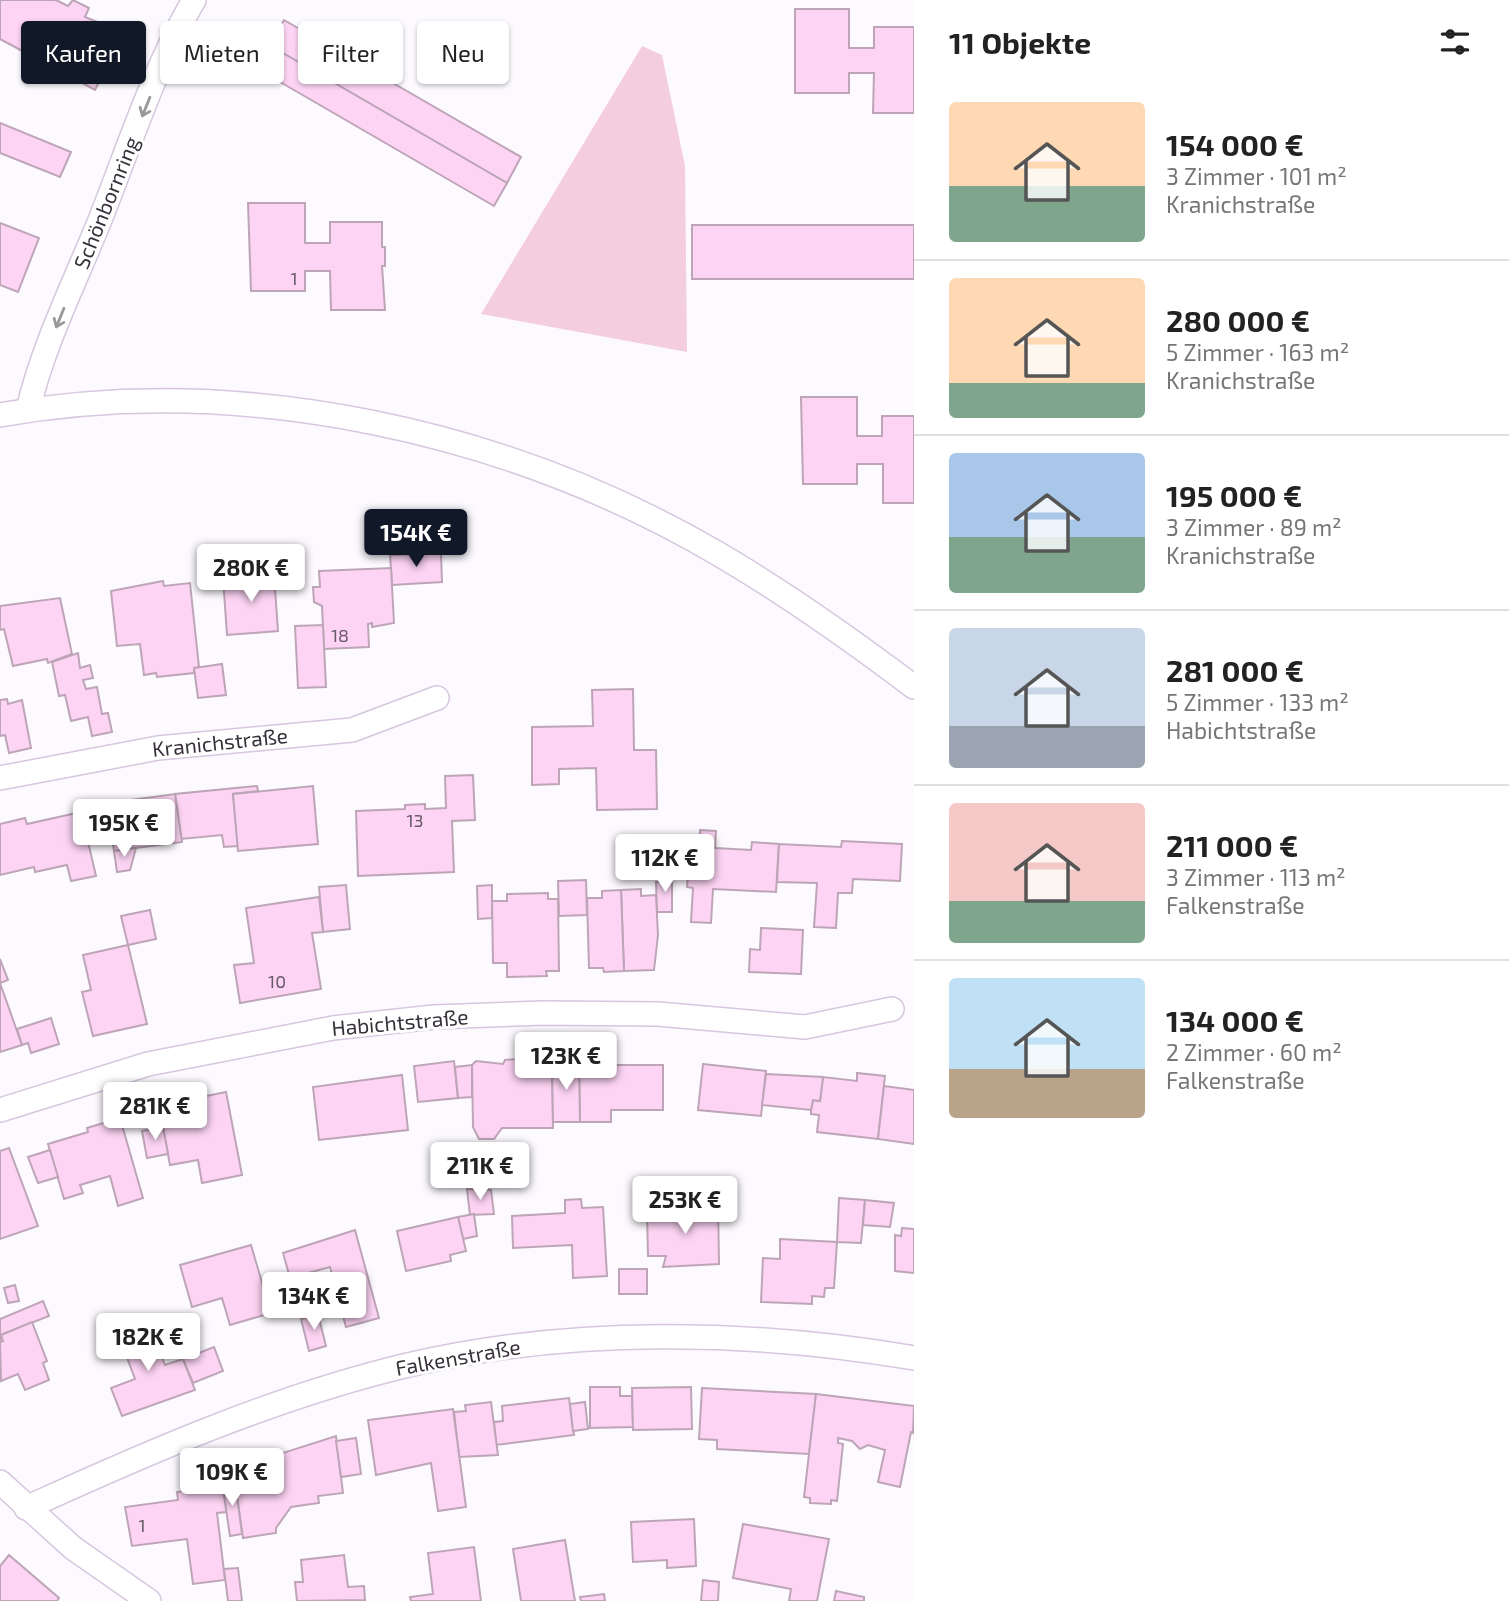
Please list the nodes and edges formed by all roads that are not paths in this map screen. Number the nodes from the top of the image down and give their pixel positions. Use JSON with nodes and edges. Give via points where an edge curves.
{"nodes":[{"id":1,"x":194,"y":0,"type":"edge"},
{"id":2,"x":28,"y":410,"type":"junction"},
{"id":3,"x":0,"y":415,"type":"edge"},
{"id":4,"x":910,"y":676,"type":"edge"},
{"id":5,"x":437,"y":698,"type":"dead end"},
{"id":6,"x":0,"y":778,"type":"edge"},
{"id":7,"x":892,"y":1009,"type":"dead end"},
{"id":8,"x":0,"y":1110,"type":"edge"},
{"id":9,"x":914,"y":1358,"type":"edge"},
{"id":10,"x":0,"y":1482,"type":"edge"},
{"id":11,"x":26,"y":1508,"type":"junction"},
{"id":12,"x":149,"y":1601,"type":"edge"}],
"edges":[{"from":1,"to":2,"type":"street","name":"Schönbornring","one_way":true,"via":[[175,35],[107,201],[36,378]]},
{"from":2,"to":3,"type":"street"},
{"from":2,"to":4,"type":"street","via":[[105,403],[213,403],[386,425],[463,445],[620,504],[721,555]]},
{"from":5,"to":6,"type":"street","name":"Kranichstraße","via":[[352,730],[158,748]]},
{"from":7,"to":8,"type":"street","name":"Habichtstraße","via":[[805,1027],[658,1014],[542,1013],[434,1017],[345,1027],[148,1064]]},
{"from":9,"to":11,"type":"street","name":"Falkenstraße","via":[[840,1347],[693,1339],[583,1341],[466,1354],[356,1379],[226,1421]]},
{"from":10,"to":11,"type":"street"},
{"from":11,"to":12,"type":"street","via":[[73,1548]]}]}
